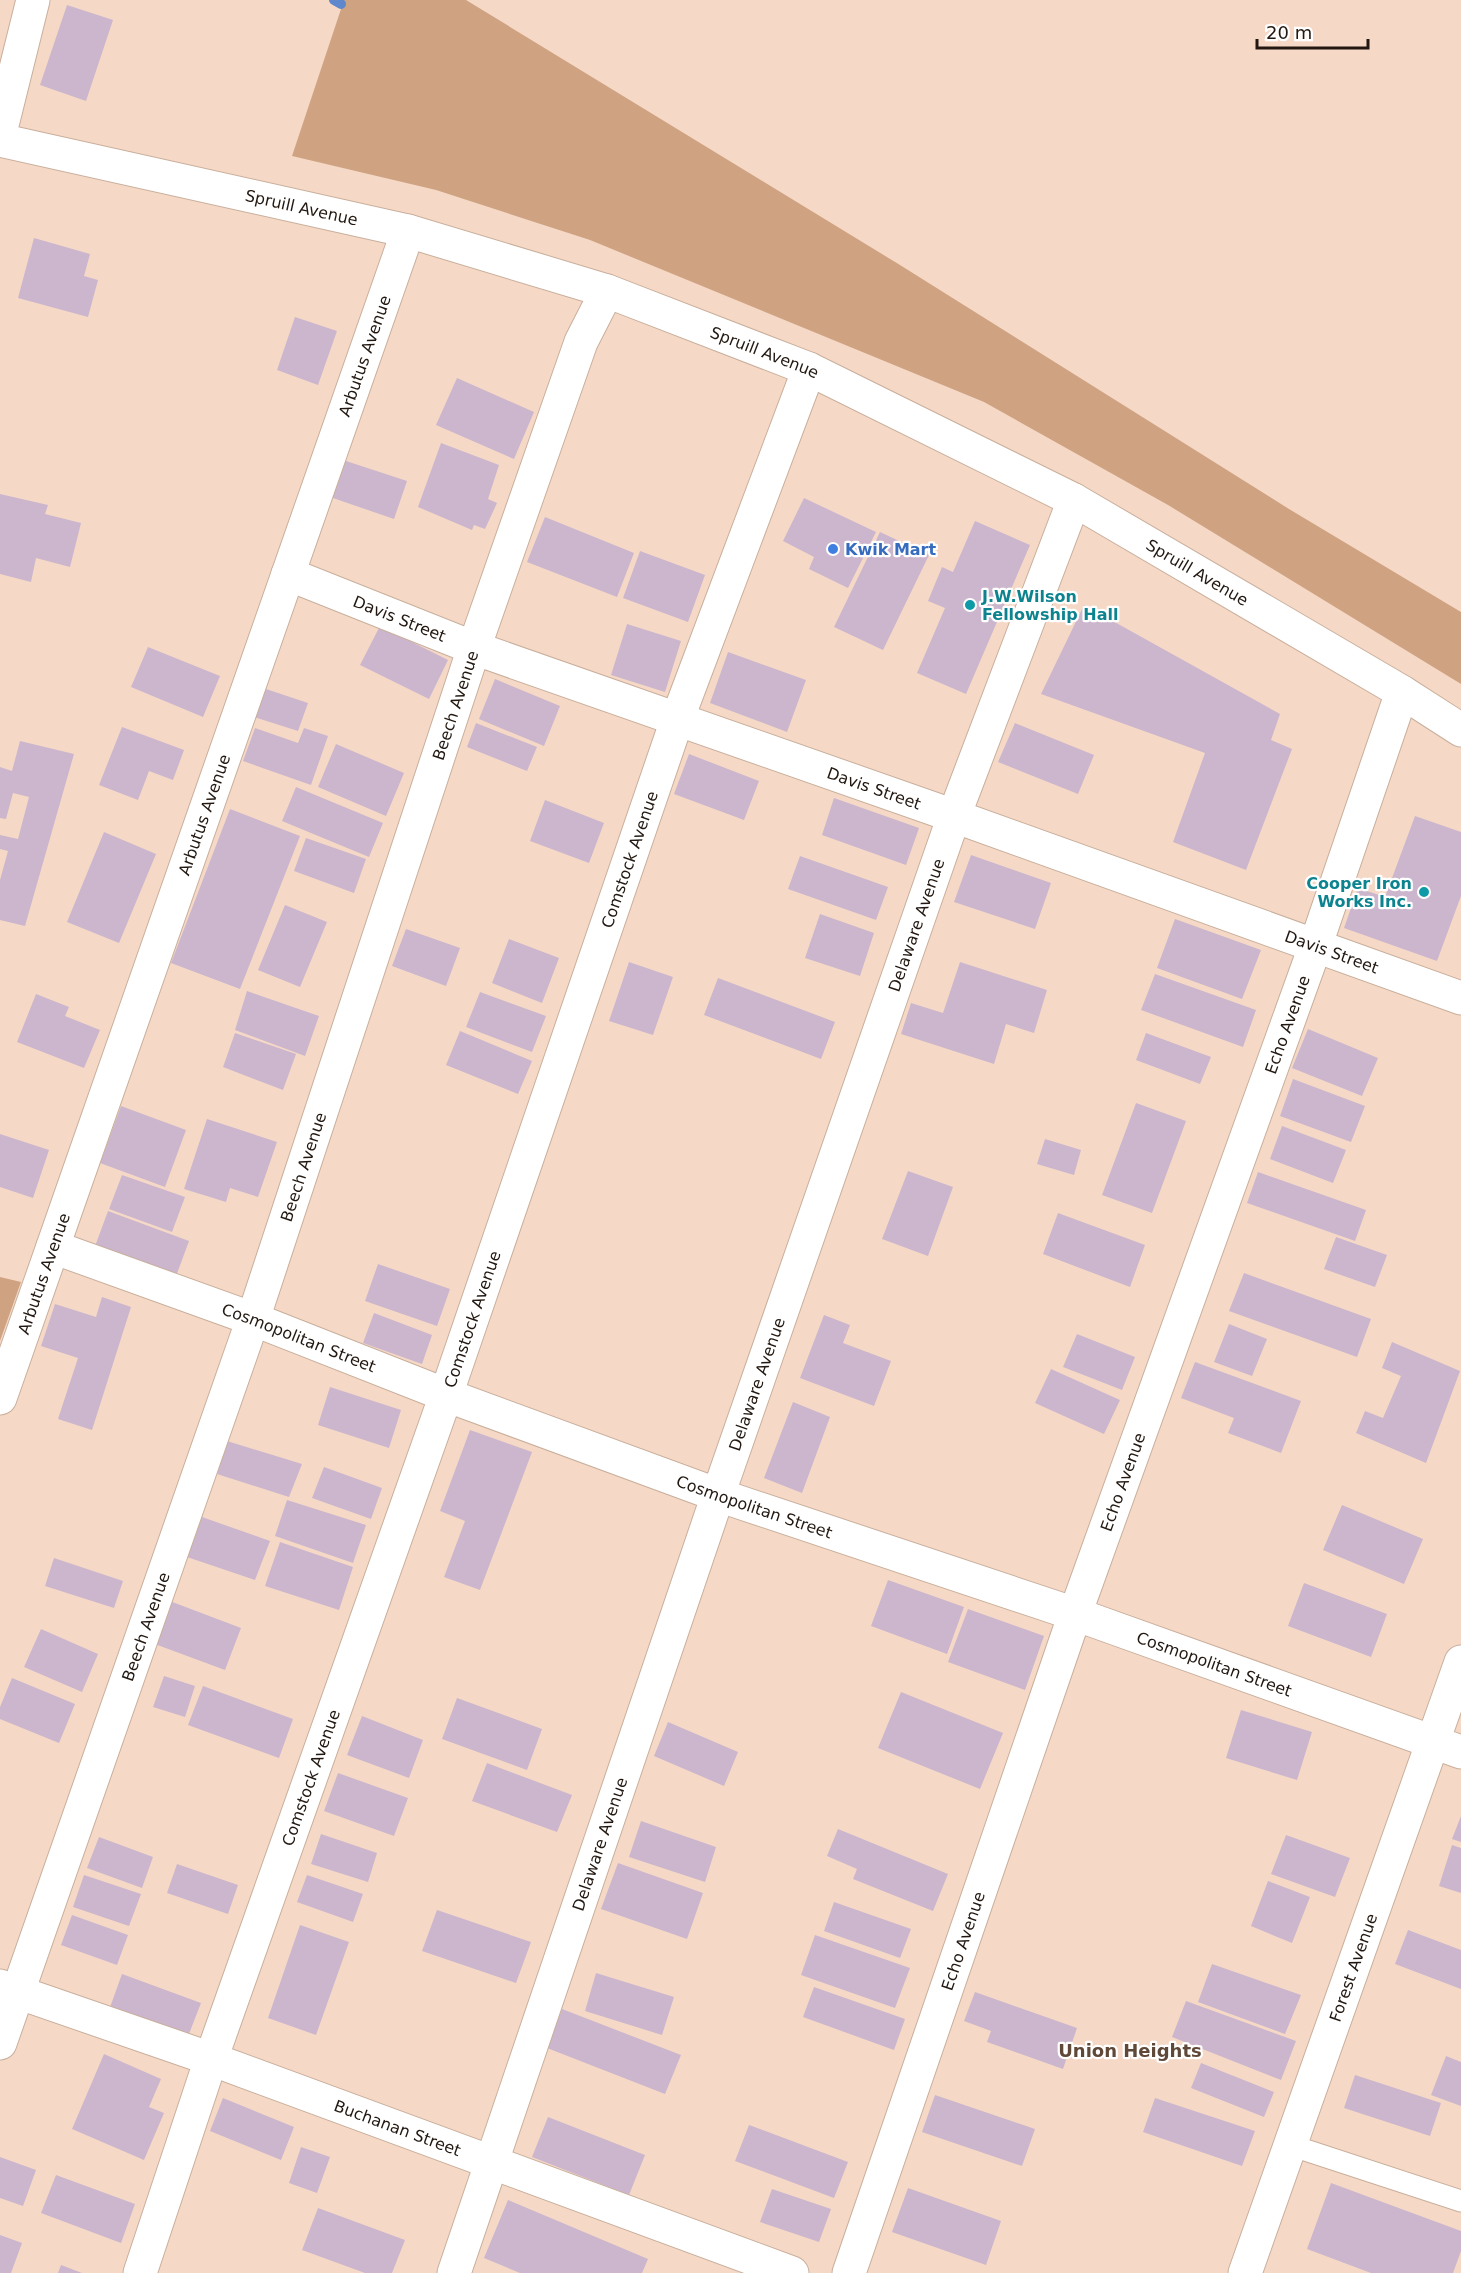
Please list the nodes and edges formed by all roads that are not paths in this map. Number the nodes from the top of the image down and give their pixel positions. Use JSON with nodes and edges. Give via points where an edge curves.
{"nodes":[{"id":1,"x":33,"y":0,"type":"edge"},
{"id":2,"x":0,"y":133,"type":"edge"},
{"id":3,"x":0,"y":140,"type":"edge"},
{"id":4,"x":408,"y":231,"type":"junction"},
{"id":5,"x":607,"y":291,"type":"junction"},
{"id":6,"x":810,"y":369,"type":"junction"},
{"id":7,"x":1074,"y":500,"type":"junction"},
{"id":8,"x":288,"y":574,"type":"junction"},
{"id":9,"x":474,"y":648,"type":"junction"},
{"id":10,"x":1402,"y":692,"type":"junction"},
{"id":11,"x":677,"y":720,"type":"junction"},
{"id":12,"x":1461,"y":730,"type":"edge"},
{"id":13,"x":954,"y":816,"type":"junction"},
{"id":14,"x":1315,"y":947,"type":"junction"},
{"id":15,"x":1461,"y":998,"type":"edge"},
{"id":16,"x":53,"y":1247,"type":"junction"},
{"id":17,"x":253,"y":1319,"type":"junction"},
{"id":18,"x":446,"y":1395,"type":"junction"},
{"id":19,"x":0,"y":1398,"type":"edge"},
{"id":20,"x":718,"y":1495,"type":"junction"},
{"id":21,"x":1075,"y":1614,"type":"junction"},
{"id":22,"x":1461,"y":1662,"type":"edge"},
{"id":23,"x":1447,"y":1746,"type":"edge"},
{"id":24,"x":9,"y":1989,"type":"edge"},
{"id":25,"x":0,"y":2043,"type":"edge"},
{"id":26,"x":211,"y":2059,"type":"junction"},
{"id":27,"x":1290,"y":2145,"type":"junction"},
{"id":28,"x":493,"y":2162,"type":"junction"},
{"id":29,"x":1461,"y":2201,"type":"edge"},
{"id":30,"x":140,"y":2273,"type":"edge"},
{"id":31,"x":454,"y":2273,"type":"edge"},
{"id":32,"x":792,"y":2273,"type":"edge"},
{"id":33,"x":849,"y":2273,"type":"edge"},
{"id":34,"x":1245,"y":2273,"type":"edge"}],
"edges":[{"from":1,"to":2,"type":"street"},
{"from":3,"to":4,"type":"street","name":"Spruill Avenue"},
{"from":4,"to":5,"type":"street","name":"Spruill Avenue"},
{"from":4,"to":8,"type":"street","name":"Arbutus Avenue"},
{"from":5,"to":6,"type":"street","name":"Spruill Avenue"},
{"from":5,"to":9,"type":"street","name":"Beech Avenue","via":[[581,342]]},
{"from":6,"to":7,"type":"street","name":"Spruill Avenue"},
{"from":6,"to":11,"type":"street","name":"Comstock Avenue"},
{"from":7,"to":10,"type":"street","name":"Spruill Avenue"},
{"from":7,"to":13,"type":"street","name":"Delaware Avenue"},
{"from":8,"to":9,"type":"street","name":"Davis Street"},
{"from":8,"to":16,"type":"street","name":"Arbutus Avenue"},
{"from":9,"to":11,"type":"street","name":"Davis Street"},
{"from":9,"to":17,"type":"street","name":"Beech Avenue"},
{"from":10,"to":12,"type":"street","name":"Spruill Avenue"},
{"from":10,"to":14,"type":"street","name":"Echo Avenue"},
{"from":11,"to":13,"type":"street","name":"Davis Street"},
{"from":11,"to":18,"type":"street","name":"Comstock Avenue"},
{"from":13,"to":14,"type":"street","name":"Davis Street"},
{"from":13,"to":20,"type":"street","name":"Delaware Avenue"},
{"from":14,"to":15,"type":"street","name":"Davis Street"},
{"from":14,"to":21,"type":"street","name":"Echo Avenue"},
{"from":16,"to":17,"type":"street","name":"Cosmopolitan Street"},
{"from":16,"to":19,"type":"street","name":"Arbutus Avenue"},
{"from":17,"to":18,"type":"street","name":"Cosmopolitan Street"},
{"from":17,"to":24,"type":"street","name":"Beech Avenue"},
{"from":18,"to":20,"type":"street","name":"Cosmopolitan Street"},
{"from":18,"to":26,"type":"street","name":"Comstock Avenue"},
{"from":20,"to":21,"type":"street","name":"Cosmopolitan Street"},
{"from":20,"to":28,"type":"street","name":"Delaware Avenue"},
{"from":21,"to":23,"type":"street","name":"Cosmopolitan Street"},
{"from":21,"to":33,"type":"street","name":"Echo Avenue"},
{"from":22,"to":23,"type":"street","name":"Forest Avenue"},
{"from":23,"to":27,"type":"street","name":"Forest Avenue"},
{"from":24,"to":25,"type":"street","name":"Beech Avenue"},
{"from":24,"to":26,"type":"street","name":"Buchanan Street"},
{"from":26,"to":28,"type":"street","name":"Buchanan Street"},
{"from":26,"to":30,"type":"street","name":"Comstock Avenue"},
{"from":27,"to":29,"type":"lane"},
{"from":27,"to":34,"type":"street","name":"Forest Avenue"},
{"from":28,"to":31,"type":"street","name":"Delaware Avenue"},
{"from":28,"to":32,"type":"street","name":"Buchanan Street"}]}
